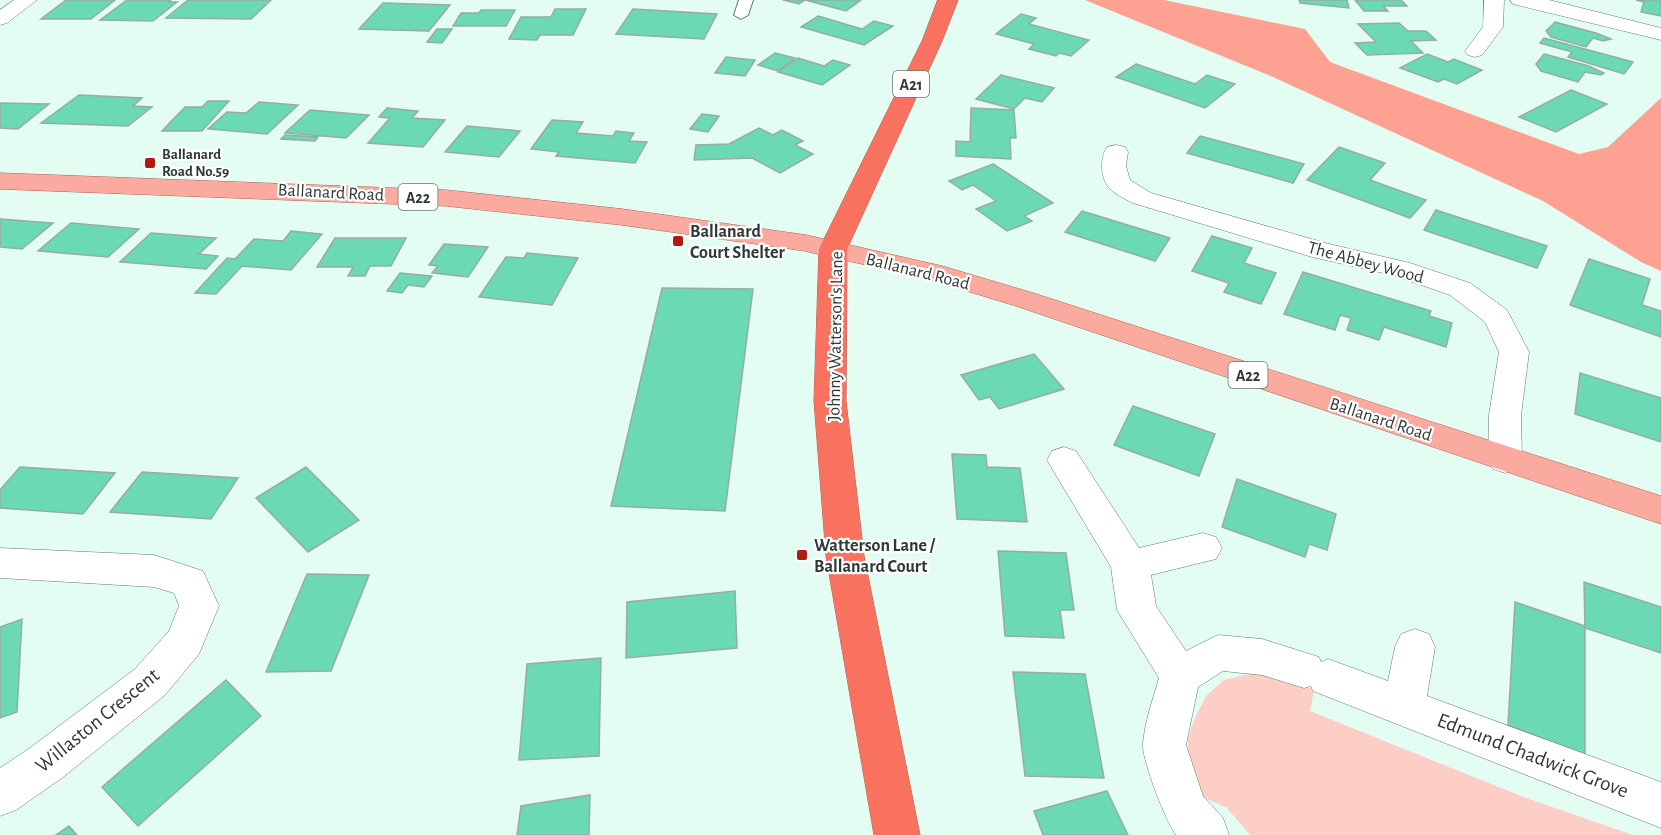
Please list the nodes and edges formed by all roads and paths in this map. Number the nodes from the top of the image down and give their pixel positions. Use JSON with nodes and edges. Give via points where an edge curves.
{"nodes":[{"id":1,"x":27,"y":0,"type":"edge"},
{"id":2,"x":746,"y":0,"type":"edge"},
{"id":3,"x":948,"y":0,"type":"edge"},
{"id":4,"x":1494,"y":0,"type":"edge"},
{"id":5,"x":1520,"y":0,"type":"edge"},
{"id":6,"x":741,"y":15,"type":"dead end"},
{"id":7,"x":0,"y":19,"type":"edge"},
{"id":8,"x":1661,"y":34,"type":"edge"},
{"id":9,"x":1475,"y":51,"type":"dead end"},
{"id":10,"x":1116,"y":153,"type":"dead end"},
{"id":11,"x":0,"y":181,"type":"edge"},
{"id":12,"x":833,"y":249,"type":"junction"},
{"id":13,"x":1064,"y":460,"type":"dead end"},
{"id":14,"x":1505,"y":460,"type":"junction"},
{"id":15,"x":1661,"y":510,"type":"edge"},
{"id":16,"x":1203,"y":548,"type":"dead end"},
{"id":17,"x":0,"y":563,"type":"edge"},
{"id":18,"x":1130,"y":565,"type":"junction"},
{"id":19,"x":1415,"y":647,"type":"dead end"},
{"id":20,"x":1180,"y":676,"type":"junction"},
{"id":21,"x":1404,"y":706,"type":"junction"},
{"id":22,"x":0,"y":794,"type":"edge"},
{"id":23,"x":1661,"y":805,"type":"edge"},
{"id":24,"x":897,"y":835,"type":"edge"},
{"id":25,"x":1206,"y":835,"type":"edge"}],
"edges":[{"from":1,"to":7,"type":"street"},
{"from":2,"to":6,"type":"lane"},
{"from":3,"to":12,"type":"highway","name":"Johnny Watterson's Lane","number":"A21"},
{"from":4,"to":9,"type":"street","via":[[1493,27]]},
{"from":5,"to":8,"type":"street"},
{"from":10,"to":14,"type":"street","name":"The Abbey Wood","via":[[1114,166],[1119,184],[1142,198],[1460,289],[1497,317],[1514,352],[1505,416]]},
{"from":11,"to":12,"type":"main road","name":"Ballanard Road","number":"A22","via":[[446,198],[678,223]]},
{"from":12,"to":14,"type":"main road","name":"Ballanard Road","number":"A22","via":[[1023,299]]},
{"from":12,"to":24,"type":"highway","name":"Johnny Watterson's Lane","number":"A21","via":[[830,401],[845,556]]},
{"from":13,"to":18,"type":"street"},
{"from":14,"to":15,"type":"main road","name":"Ballanard Road","number":"A22"},
{"from":16,"to":18,"type":"street"},
{"from":17,"to":22,"type":"street","name":"Willaston Crescent","via":[[154,571],[189,582],[199,606],[185,642],[150,682]]},
{"from":18,"to":20,"type":"street","via":[[1137,610]]},
{"from":19,"to":21,"type":"street"},
{"from":20,"to":21,"type":"street","name":"Edmund Chadwick Grove","via":[[1218,653],[1262,657]]},
{"from":20,"to":25,"type":"street","via":[[1164,745],[1184,809]]},
{"from":21,"to":23,"type":"street","name":"Edmund Chadwick Grove"}]}
